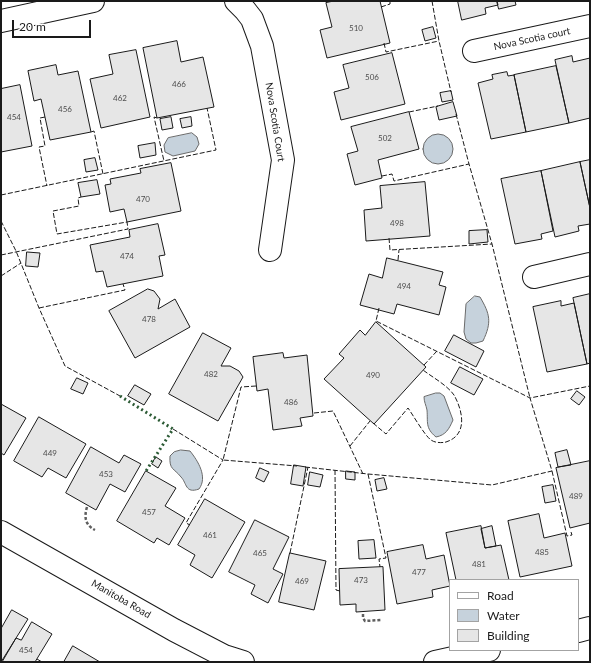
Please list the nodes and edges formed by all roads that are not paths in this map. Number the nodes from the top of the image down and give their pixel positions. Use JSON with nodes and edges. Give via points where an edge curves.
{"nodes":[{"id":1,"x":93,"y":1,"type":"edge"},
{"id":2,"x":247,"y":4,"type":"edge"},
{"id":3,"x":1,"y":21,"type":"edge"},
{"id":4,"x":590,"y":26,"type":"edge"},
{"id":5,"x":474,"y":51,"type":"dead end"},
{"id":6,"x":270,"y":250,"type":"dead end"},
{"id":7,"x":590,"y":264,"type":"edge"},
{"id":8,"x":534,"y":277,"type":"dead end"},
{"id":9,"x":1,"y":532,"type":"edge"},
{"id":10,"x":590,"y":628,"type":"edge"},
{"id":11,"x":579,"y":631,"type":"edge"},
{"id":12,"x":484,"y":651,"type":"edge"},
{"id":13,"x":243,"y":662,"type":"edge"},
{"id":14,"x":435,"y":662,"type":"edge"}],
"edges":[{"from":1,"to":3,"type":"street"},
{"from":2,"to":6,"type":"street","name":"Nova Scotia Court","via":[[262,46],[283,160]]},
{"from":4,"to":5,"type":"street","name":"Nova Scotia court"},
{"from":7,"to":8,"type":"street"},
{"from":9,"to":13,"type":"street","name":"Manitoba Road","via":[[174,630],[224,656]]},
{"from":10,"to":11,"type":"street"},
{"from":12,"to":14,"type":"street"}]}
